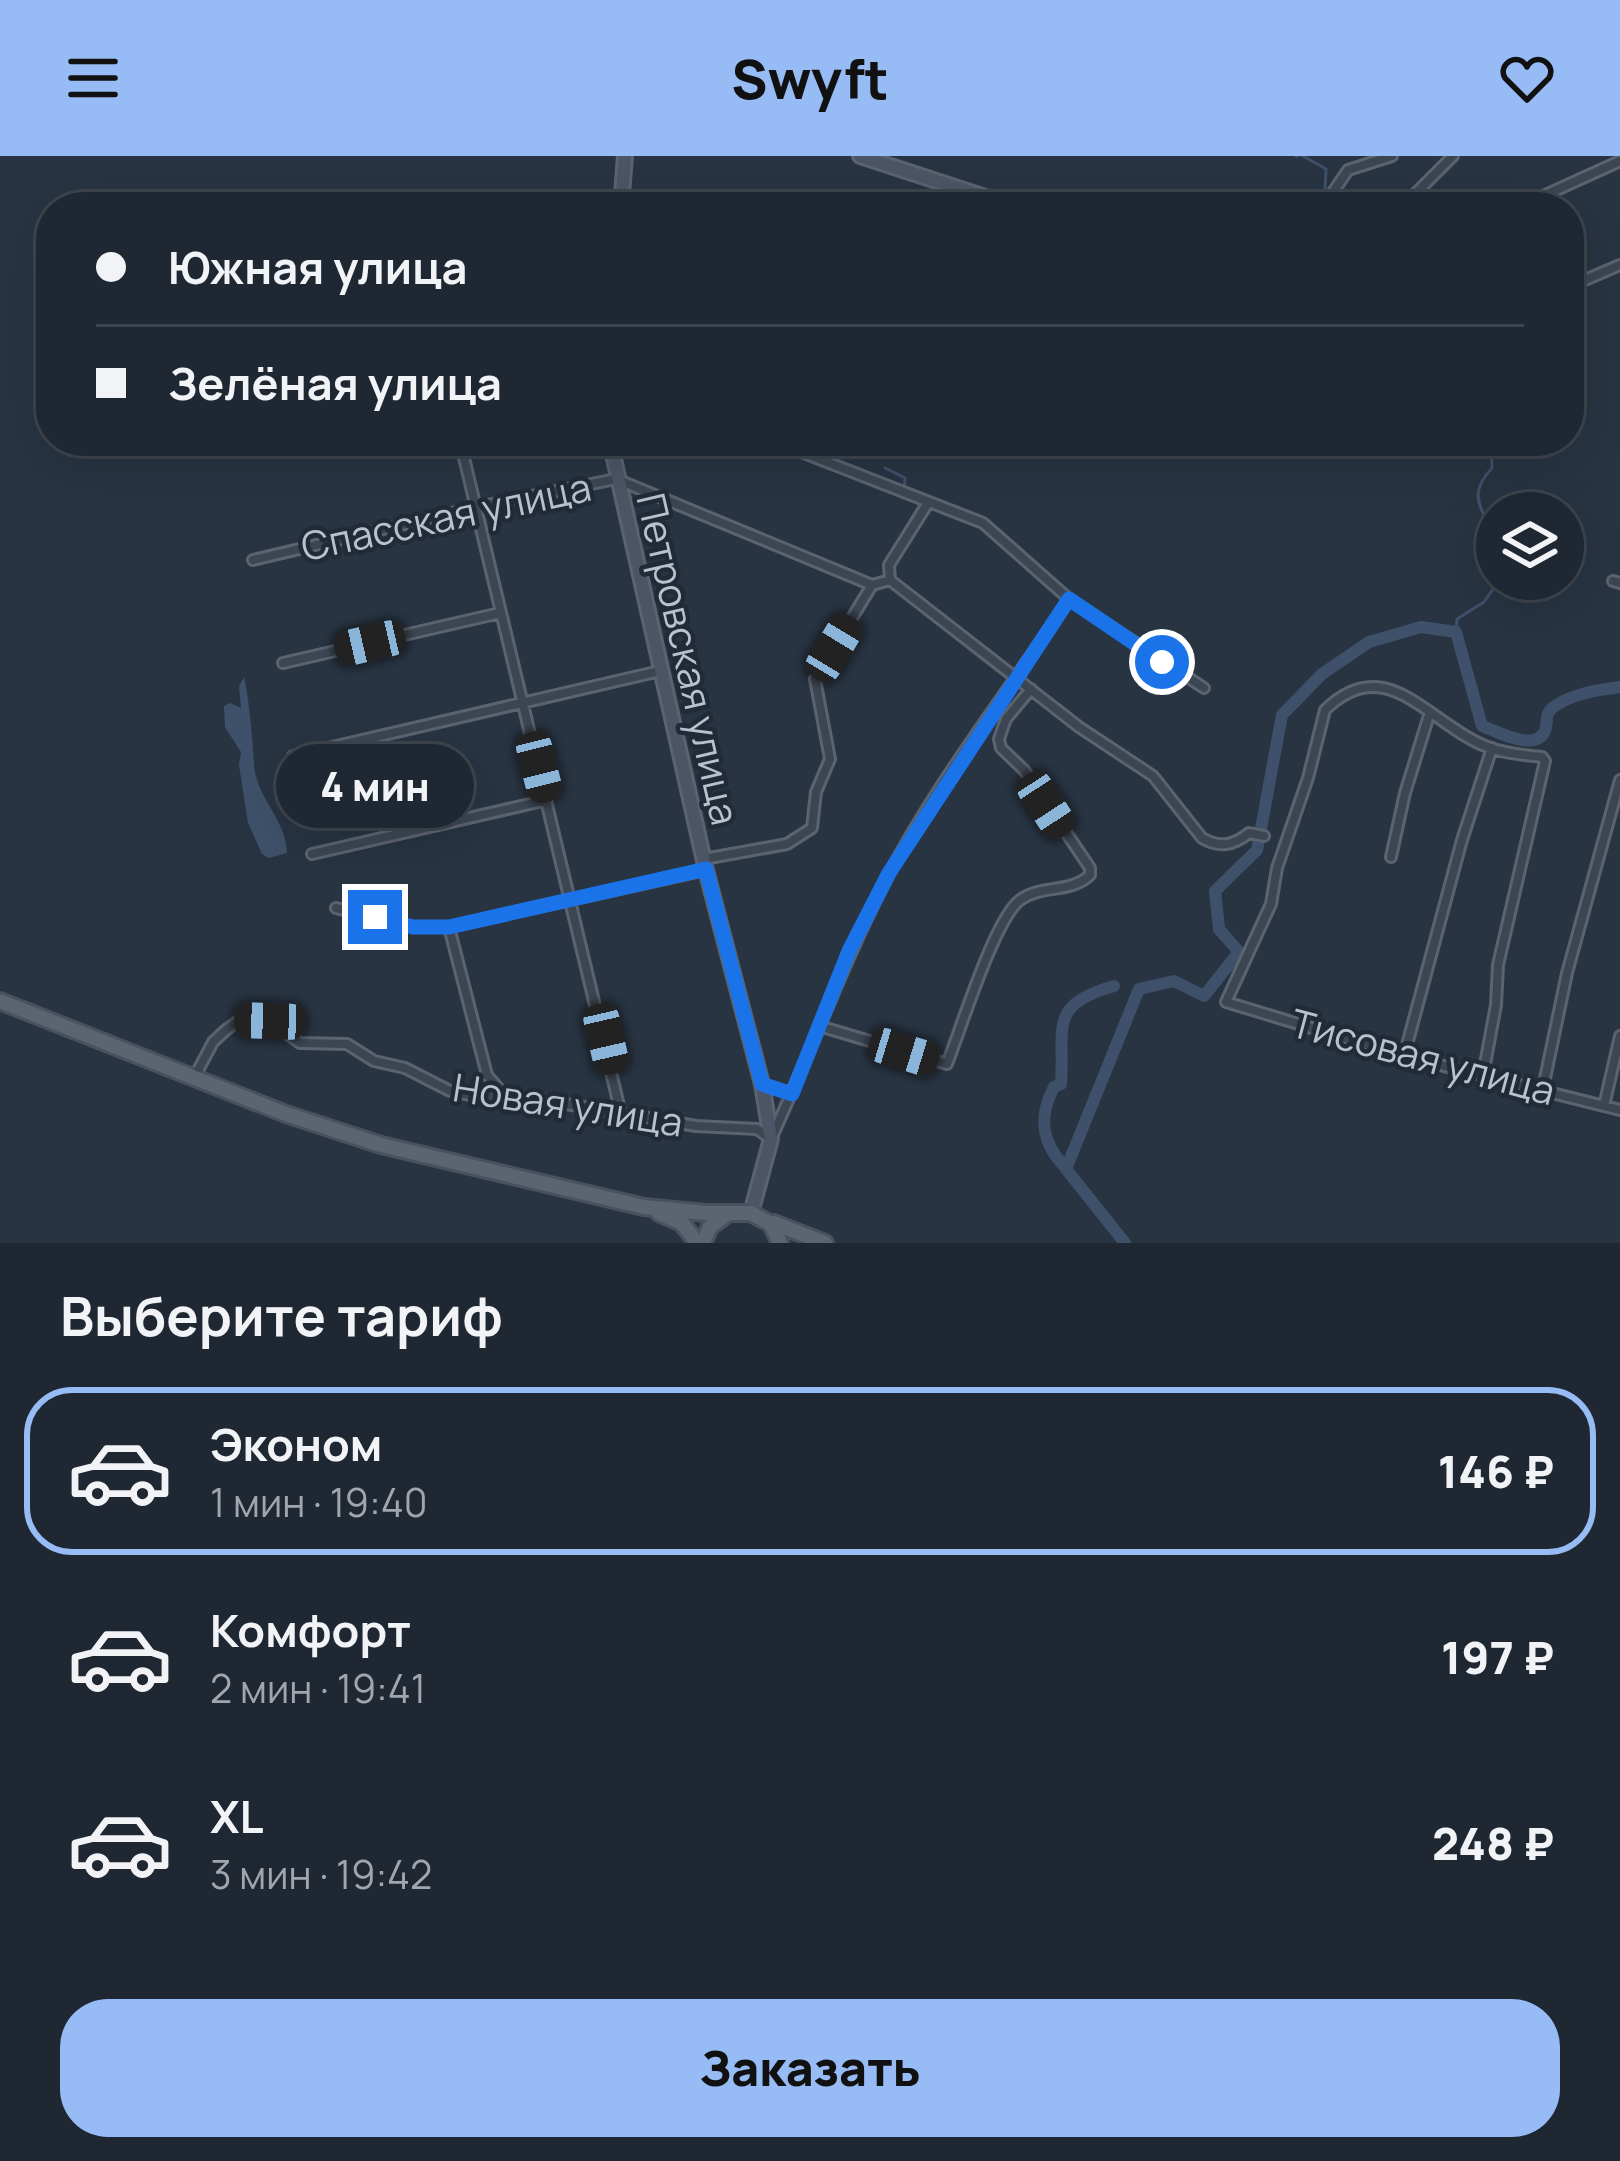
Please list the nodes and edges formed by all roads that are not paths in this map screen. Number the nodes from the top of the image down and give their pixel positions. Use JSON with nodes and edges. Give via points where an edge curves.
{"nodes":[{"id":1,"x":626,"y":156,"type":"edge"},
{"id":2,"x":860,"y":156,"type":"edge"},
{"id":3,"x":1392,"y":156,"type":"edge"},
{"id":4,"x":1453,"y":156,"type":"edge"},
{"id":5,"x":1620,"y":161,"type":"edge"},
{"id":6,"x":622,"y":192,"type":"edge"},
{"id":7,"x":970,"y":192,"type":"edge"},
{"id":8,"x":1333,"y":192,"type":"edge"},
{"id":9,"x":1417,"y":192,"type":"edge"},
{"id":10,"x":1552,"y":192,"type":"edge"},
{"id":11,"x":1620,"y":265,"type":"edge"},
{"id":12,"x":1584,"y":280,"type":"edge"},
{"id":13,"x":464,"y":456,"type":"edge"},
{"id":14,"x":612,"y":456,"type":"edge"},
{"id":15,"x":810,"y":456,"type":"edge"},
{"id":16,"x":616,"y":479,"type":"junction"},
{"id":17,"x":928,"y":502,"type":"junction"},
{"id":18,"x":477,"y":507,"type":"junction"},
{"id":19,"x":253,"y":560,"type":"dead end"},
{"id":20,"x":890,"y":580,"type":"junction"},
{"id":21,"x":872,"y":585,"type":"junction"},
{"id":22,"x":1069,"y":599,"type":"junction"},
{"id":23,"x":500,"y":613,"type":"junction"},
{"id":24,"x":283,"y":663,"type":"dead end"},
{"id":25,"x":660,"y":671,"type":"junction"},
{"id":26,"x":1017,"y":678,"type":"junction"},
{"id":27,"x":1204,"y":688,"type":"dead end"},
{"id":28,"x":1031,"y":689,"type":"junction"},
{"id":29,"x":522,"y":701,"type":"junction"},
{"id":30,"x":1430,"y":712,"type":"junction"},
{"id":31,"x":1492,"y":748,"type":"junction"},
{"id":32,"x":293,"y":756,"type":"dead end"},
{"id":33,"x":1620,"y":780,"type":"edge"},
{"id":34,"x":547,"y":800,"type":"junction"},
{"id":35,"x":1264,"y":836,"type":"dead end"},
{"id":36,"x":312,"y":854,"type":"dead end"},
{"id":37,"x":1391,"y":856,"type":"dead end"},
{"id":38,"x":705,"y":864,"type":"junction"},
{"id":39,"x":571,"y":897,"type":"junction"},
{"id":40,"x":336,"y":908,"type":"dead end"},
{"id":41,"x":449,"y":927,"type":"junction"},
{"id":42,"x":0,"y":1001,"type":"edge"},
{"id":43,"x":819,"y":1026,"type":"junction"},
{"id":44,"x":1620,"y":1036,"type":"edge"},
{"id":45,"x":1404,"y":1056,"type":"junction"},
{"id":46,"x":1483,"y":1075,"type":"junction"},
{"id":47,"x":193,"y":1079,"type":"junction"},
{"id":48,"x":762,"y":1084,"type":"junction"},
{"id":49,"x":1543,"y":1088,"type":"junction"},
{"id":50,"x":792,"y":1094,"type":"junction"},
{"id":51,"x":513,"y":1095,"type":"junction"},
{"id":52,"x":1604,"y":1106,"type":"junction"},
{"id":53,"x":1620,"y":1110,"type":"edge"},
{"id":54,"x":621,"y":1114,"type":"junction"},
{"id":55,"x":771,"y":1139,"type":"junction"},
{"id":56,"x":644,"y":1207,"type":"junction"},
{"id":57,"x":751,"y":1213,"type":"junction"},
{"id":58,"x":700,"y":1243,"type":"edge"},
{"id":59,"x":781,"y":1243,"type":"edge"},
{"id":60,"x":825,"y":1243,"type":"edge"}],
"edges":[{"from":1,"to":6,"type":"street"},
{"from":2,"to":7,"type":"street"},
{"from":3,"to":8,"type":"street","via":[[1348,170]]},
{"from":4,"to":9,"type":"street"},
{"from":5,"to":10,"type":"street"},
{"from":11,"to":12,"type":"street"},
{"from":13,"to":18,"type":"street"},
{"from":14,"to":16,"type":"street","name":"Петровская улица"},
{"from":15,"to":17,"type":"street"},
{"from":16,"to":18,"type":"street","name":"Спасская улица"},
{"from":16,"to":21,"type":"street","name":"Спасская улица"},
{"from":16,"to":25,"type":"street","name":"Петровская улица"},
{"from":17,"to":20,"type":"street","via":[[889,565]]},
{"from":17,"to":22,"type":"street","via":[[982,523]]},
{"from":18,"to":19,"type":"street","name":"Спасская улица"},
{"from":18,"to":23,"type":"street"},
{"from":20,"to":21,"type":"street"},
{"from":20,"to":26,"type":"street"},
{"from":21,"to":38,"type":"street","via":[[815,680],[830,759],[812,828],[787,844]]},
{"from":22,"to":26,"type":"street"},
{"from":22,"to":27,"type":"street"},
{"from":23,"to":24,"type":"street"},
{"from":23,"to":29,"type":"street"},
{"from":25,"to":29,"type":"street"},
{"from":25,"to":38,"type":"street","name":"Петровская улица"},
{"from":26,"to":28,"type":"street"},
{"from":26,"to":43,"type":"street","via":[[889,873]]},
{"from":28,"to":35,"type":"street","via":[[1153,776],[1202,838],[1226,845],[1249,833]]},
{"from":28,"to":43,"type":"street","via":[[1006,719],[1001,748],[1024,770],[1090,874],[1016,903],[947,1064]]},
{"from":29,"to":32,"type":"street"},
{"from":29,"to":34,"type":"street"},
{"from":30,"to":31,"type":"street"},
{"from":30,"to":37,"type":"street"},
{"from":30,"to":45,"type":"street","name":"Тисовая улица","via":[[1381,685],[1354,689],[1325,710],[1271,904],[1226,1002]]},
{"from":31,"to":45,"type":"street"},
{"from":31,"to":46,"type":"street","via":[[1542,757],[1546,772],[1498,965]]},
{"from":33,"to":49,"type":"street"},
{"from":34,"to":36,"type":"street"},
{"from":34,"to":39,"type":"street"},
{"from":38,"to":39,"type":"street"},
{"from":38,"to":48,"type":"street","name":"Петровская улица"},
{"from":39,"to":41,"type":"street"},
{"from":39,"to":54,"type":"street"},
{"from":40,"to":41,"type":"street"},
{"from":41,"to":51,"type":"street","via":[[487,1075]]},
{"from":42,"to":47,"type":"main road"},
{"from":43,"to":50,"type":"street"},
{"from":44,"to":52,"type":"street"},
{"from":45,"to":46,"type":"street","name":"Тисовая улица"},
{"from":46,"to":49,"type":"street","name":"Тисовая улица"},
{"from":47,"to":51,"type":"street","name":"Новая улица","via":[[227,1029],[240,1020],[270,1021],[300,1043],[347,1044],[450,1090]]},
{"from":47,"to":56,"type":"main road","via":[[381,1144]]},
{"from":48,"to":50,"type":"street"},
{"from":48,"to":55,"type":"street","name":"Петровская улица"},
{"from":49,"to":52,"type":"street","name":"Тисовая улица"},
{"from":50,"to":55,"type":"street"},
{"from":51,"to":54,"type":"street","name":"Новая улица"},
{"from":52,"to":53,"type":"street","name":"Тисовая улица"},
{"from":54,"to":55,"type":"street","name":"Новая улица","via":[[757,1129]]},
{"from":55,"to":57,"type":"street","name":"Петровская улица"},
{"from":56,"to":57,"type":"main road"},
{"from":56,"to":58,"type":"main road","via":[[682,1223]]},
{"from":57,"to":58,"type":"main road","via":[[718,1219]]},
{"from":57,"to":59,"type":"main road","via":[[771,1224]]},
{"from":57,"to":60,"type":"main road"}]}
